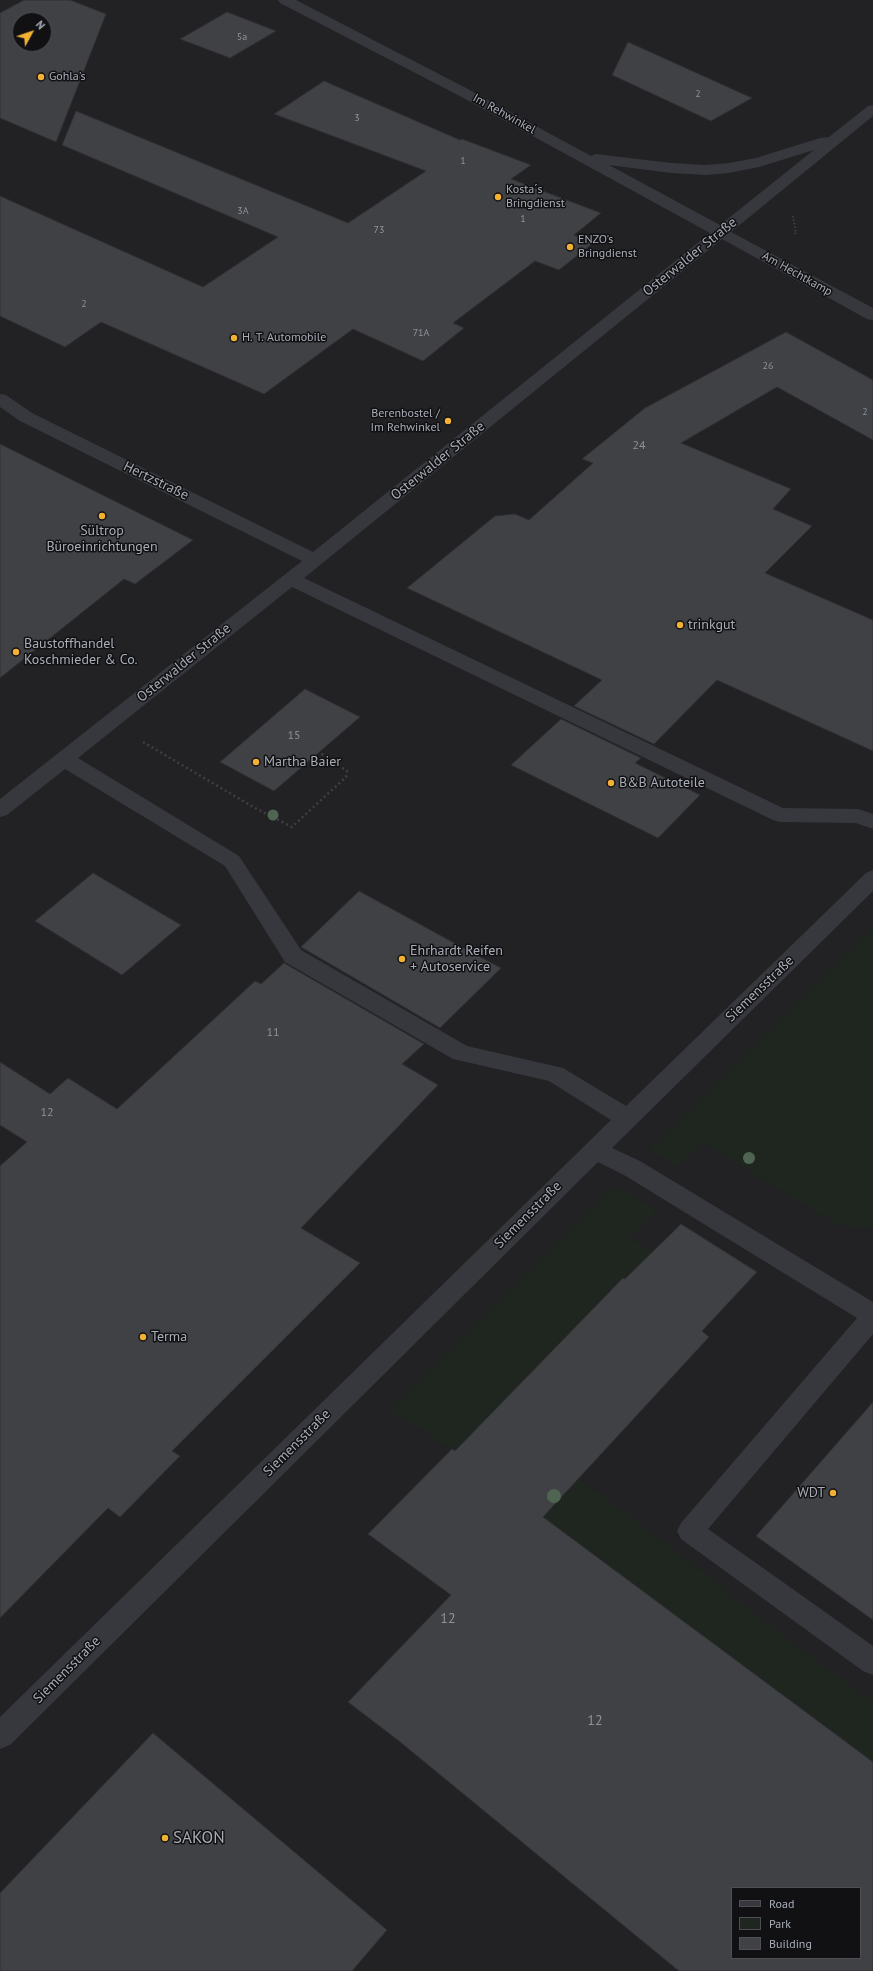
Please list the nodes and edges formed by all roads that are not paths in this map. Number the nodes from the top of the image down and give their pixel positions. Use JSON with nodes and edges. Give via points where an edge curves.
{"nodes":[{"id":1,"x":286,"y":0,"type":"edge"},
{"id":2,"x":873,"y":109,"type":"edge"},
{"id":3,"x":839,"y":136,"type":"junction"},
{"id":4,"x":584,"y":158,"type":"junction"},
{"id":5,"x":721,"y":232,"type":"junction"},
{"id":6,"x":873,"y":315,"type":"edge"},
{"id":7,"x":0,"y":399,"type":"edge"},
{"id":8,"x":315,"y":560,"type":"junction"},
{"id":9,"x":290,"y":579,"type":"junction"},
{"id":10,"x":64,"y":759,"type":"junction"},
{"id":11,"x":0,"y":810,"type":"edge"},
{"id":12,"x":873,"y":822,"type":"edge"},
{"id":13,"x":873,"y":878,"type":"edge"},
{"id":14,"x":627,"y":1118,"type":"junction"},
{"id":15,"x":595,"y":1150,"type":"junction"},
{"id":16,"x":873,"y":1315,"type":"edge"},
{"id":17,"x":873,"y":1662,"type":"edge"},
{"id":18,"x":0,"y":1736,"type":"edge"}],
"edges":[{"from":1,"to":4,"type":"street","name":"Im Rehwinkel"},
{"from":2,"to":3,"type":"street","name":"Osterwalder Straße"},
{"from":3,"to":4,"type":"street","via":[[759,162],[730,168],[671,168]]},
{"from":3,"to":5,"type":"street","name":"Osterwalder Straße"},
{"from":4,"to":5,"type":"street","name":"Im Rehwinkel"},
{"from":5,"to":6,"type":"street","name":"Am Hechtkamp"},
{"from":5,"to":8,"type":"street","name":"Osterwalder Straße"},
{"from":7,"to":8,"type":"street","name":"Hertzstraße","via":[[26,417]]},
{"from":8,"to":9,"type":"street","name":"Osterwalder Straße"},
{"from":9,"to":10,"type":"street","name":"Osterwalder Straße"},
{"from":9,"to":12,"type":"street","via":[[780,815],[858,816]]},
{"from":10,"to":11,"type":"street","name":"Osterwalder Straße"},
{"from":10,"to":14,"type":"street","via":[[232,861],[293,956],[461,1053],[555,1074]]},
{"from":13,"to":14,"type":"street","name":"Siemensstraße"},
{"from":14,"to":15,"type":"street","name":"Siemensstraße"},
{"from":15,"to":16,"type":"street","via":[[632,1168]]},
{"from":15,"to":18,"type":"street","name":"Siemensstraße"},
{"from":16,"to":17,"type":"street","via":[[690,1531]]}]}
